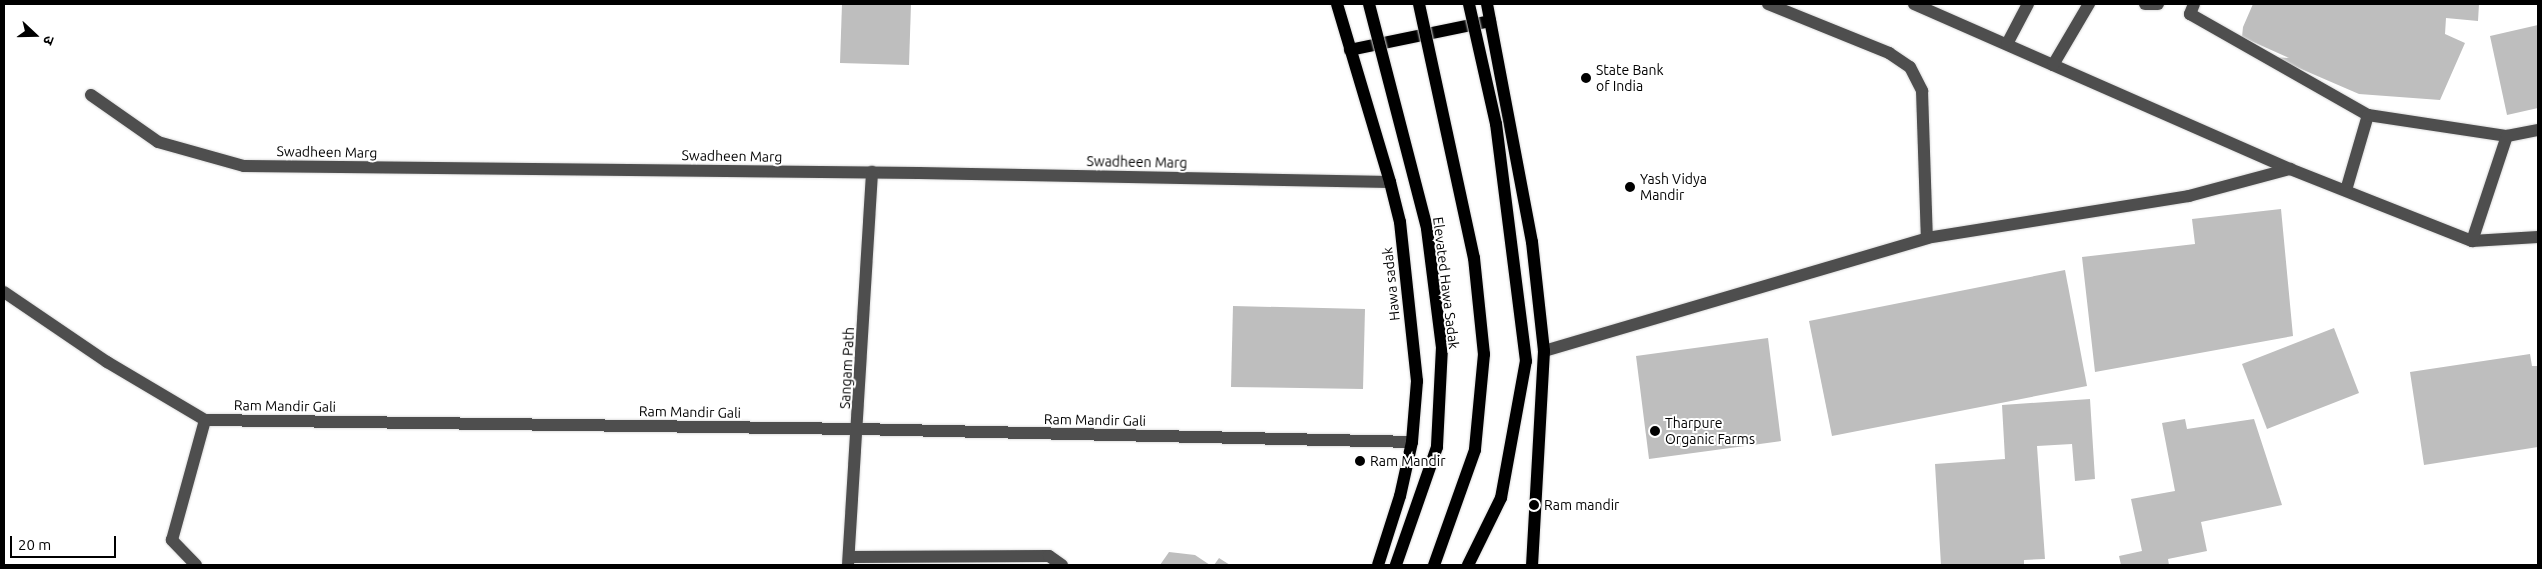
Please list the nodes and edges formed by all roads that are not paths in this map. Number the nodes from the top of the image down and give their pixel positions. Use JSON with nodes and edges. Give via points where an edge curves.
{"nodes":[{"id":1,"x":1337,"y":4,"type":"edge"},
{"id":2,"x":1370,"y":4,"type":"edge"},
{"id":3,"x":1419,"y":4,"type":"edge"},
{"id":4,"x":1469,"y":4,"type":"edge"},
{"id":5,"x":1486,"y":4,"type":"edge"},
{"id":6,"x":1768,"y":4,"type":"edge"},
{"id":7,"x":1914,"y":4,"type":"edge"},
{"id":8,"x":2028,"y":4,"type":"edge"},
{"id":9,"x":2089,"y":4,"type":"edge"},
{"id":10,"x":2145,"y":4,"type":"edge"},
{"id":11,"x":2158,"y":4,"type":"edge"},
{"id":12,"x":2194,"y":4,"type":"edge"},
{"id":13,"x":1490,"y":21,"type":"junction"},
{"id":14,"x":2007,"y":44,"type":"junction"},
{"id":15,"x":1350,"y":50,"type":"junction"},
{"id":16,"x":2053,"y":65,"type":"junction"},
{"id":17,"x":91,"y":95,"type":"dead end"},
{"id":18,"x":2368,"y":115,"type":"junction"},
{"id":19,"x":2538,"y":130,"type":"edge"},
{"id":20,"x":2507,"y":136,"type":"junction"},
{"id":21,"x":2290,"y":169,"type":"junction"},
{"id":22,"x":872,"y":172,"type":"junction"},
{"id":23,"x":1390,"y":182,"type":"junction"},
{"id":24,"x":2346,"y":190,"type":"junction"},
{"id":25,"x":2538,"y":237,"type":"edge"},
{"id":26,"x":1928,"y":238,"type":"junction"},
{"id":27,"x":2472,"y":242,"type":"junction"},
{"id":28,"x":4,"y":292,"type":"edge"},
{"id":29,"x":1544,"y":351,"type":"junction"},
{"id":30,"x":205,"y":420,"type":"junction"},
{"id":31,"x":858,"y":429,"type":"junction"},
{"id":32,"x":1412,"y":442,"type":"junction"},
{"id":33,"x":848,"y":561,"type":"edge"},
{"id":34,"x":196,"y":565,"type":"edge"},
{"id":35,"x":1062,"y":565,"type":"edge"},
{"id":36,"x":1378,"y":565,"type":"edge"},
{"id":37,"x":1396,"y":565,"type":"edge"},
{"id":38,"x":1434,"y":565,"type":"edge"},
{"id":39,"x":1468,"y":565,"type":"edge"},
{"id":40,"x":1532,"y":565,"type":"edge"}],
"edges":[{"from":1,"to":15,"type":"main road","name":"Hawa sadak"},
{"from":2,"to":37,"type":"main road","name":"Elevated Hawa Sadak","bridge":true,"via":[[1427,229],[1442,347],[1437,447]]},
{"from":3,"to":38,"type":"main road","bridge":true,"via":[[1474,258],[1484,354],[1475,450]]},
{"from":4,"to":39,"type":"main road","bridge":true,"via":[[1496,124],[1526,362],[1501,498]]},
{"from":5,"to":13,"type":"main road"},
{"from":6,"to":26,"type":"street","via":[[1889,53],[1910,67],[1922,91]]},
{"from":7,"to":14,"type":"street"},
{"from":8,"to":14,"type":"street"},
{"from":9,"to":16,"type":"street"},
{"from":10,"to":11,"type":"street"},
{"from":12,"to":18,"type":"street","via":[[2190,14]]},
{"from":13,"to":15,"type":"main road"},
{"from":13,"to":29,"type":"main road","via":[[1532,242]]},
{"from":14,"to":16,"type":"street"},
{"from":15,"to":23,"type":"main road","name":"Hawa sadak"},
{"from":16,"to":21,"type":"street"},
{"from":17,"to":22,"type":"street","name":"Swadheen Marg","via":[[158,142],[244,166]]},
{"from":18,"to":20,"type":"street"},
{"from":18,"to":24,"type":"street"},
{"from":19,"to":20,"type":"street"},
{"from":20,"to":27,"type":"street"},
{"from":21,"to":24,"type":"street"},
{"from":21,"to":26,"type":"street","via":[[2189,196]]},
{"from":22,"to":23,"type":"street","name":"Swadheen Marg"},
{"from":22,"to":31,"type":"street","name":"Sangam Path"},
{"from":23,"to":32,"type":"main road","name":"Hawa sadak","via":[[1400,222],[1417,381]]},
{"from":24,"to":27,"type":"street"},
{"from":25,"to":27,"type":"street"},
{"from":26,"to":29,"type":"street"},
{"from":28,"to":30,"type":"street","name":"Ram Mandir Gali","via":[[107,362]]},
{"from":29,"to":40,"type":"main road"},
{"from":30,"to":31,"type":"street","name":"Ram Mandir Gali"},
{"from":30,"to":34,"type":"street","via":[[172,540]]},
{"from":31,"to":32,"type":"street","name":"Ram Mandir Gali"},
{"from":31,"to":33,"type":"street","name":"Sangam Path"},
{"from":32,"to":36,"type":"main road","name":"Hawa sadak","via":[[1400,496]]},
{"from":33,"to":35,"type":"street","via":[[1049,556]]}]}
